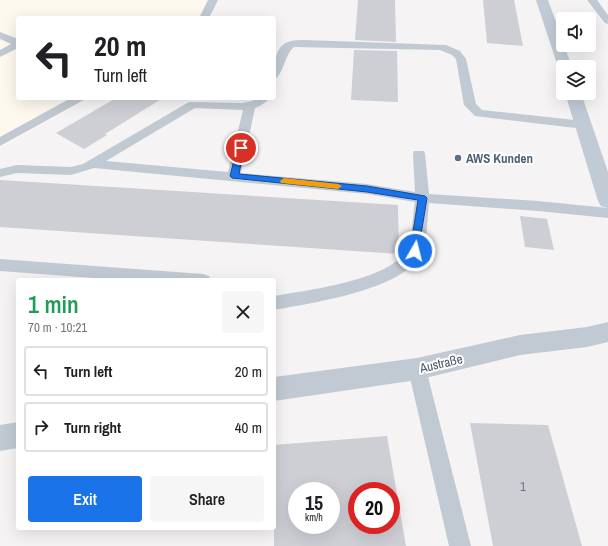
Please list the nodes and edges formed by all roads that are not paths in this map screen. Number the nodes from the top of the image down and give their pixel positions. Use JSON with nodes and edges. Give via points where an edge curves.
{"nodes":[{"id":1,"x":213,"y":0,"type":"edge"},
{"id":2,"x":542,"y":0,"type":"edge"},
{"id":3,"x":592,"y":0,"type":"edge"},
{"id":4,"x":205,"y":16,"type":"edge"},
{"id":5,"x":608,"y":21,"type":"edge"},
{"id":6,"x":0,"y":35,"type":"edge"},
{"id":7,"x":16,"y":43,"type":"edge"},
{"id":8,"x":16,"y":45,"type":"edge"},
{"id":9,"x":0,"y":54,"type":"edge"},
{"id":10,"x":563,"y":60,"type":"edge"},
{"id":11,"x":276,"y":71,"type":"edge"},
{"id":12,"x":76,"y":100,"type":"edge"},
{"id":13,"x":262,"y":100,"type":"edge"},
{"id":14,"x":575,"y":100,"type":"edge"},
{"id":15,"x":250,"y":105,"type":"junction"},
{"id":16,"x":584,"y":125,"type":"junction"},
{"id":17,"x":0,"y":142,"type":"edge"},
{"id":18,"x":419,"y":154,"type":"dead end"},
{"id":19,"x":92,"y":164,"type":"junction"},
{"id":20,"x":0,"y":173,"type":"edge"},
{"id":21,"x":234,"y":176,"type":"junction"},
{"id":22,"x":422,"y":198,"type":"junction"},
{"id":23,"x":608,"y":201,"type":"edge"},
{"id":24,"x":608,"y":213,"type":"edge"},
{"id":25,"x":0,"y":265,"type":"edge"},
{"id":26,"x":176,"y":278,"type":"edge"},
{"id":27,"x":276,"y":303,"type":"edge"},
{"id":28,"x":608,"y":332,"type":"edge"},
{"id":29,"x":417,"y":369,"type":"junction"},
{"id":30,"x":276,"y":389,"type":"edge"},
{"id":31,"x":16,"y":435,"type":"edge"},
{"id":32,"x":0,"y":438,"type":"edge"},
{"id":33,"x":460,"y":546,"type":"edge"}],
"edges":[{"from":1,"to":4,"type":"lane"},
{"from":2,"to":10,"type":"main road"},
{"from":3,"to":5,"type":"lane"},
{"from":6,"to":7,"type":"lane"},
{"from":8,"to":9,"type":"lane"},
{"from":11,"to":16,"type":"lane","via":[[284,50],[292,44],[442,47],[456,53],[461,60],[470,105],[479,114]]},
{"from":12,"to":17,"type":"lane"},
{"from":13,"to":15,"type":"lane"},
{"from":14,"to":16,"type":"main road"},
{"from":15,"to":19,"type":"lane","via":[[242,107],[193,104]]},
{"from":15,"to":21,"type":"lane"},
{"from":16,"to":23,"type":"main road"},
{"from":18,"to":22,"type":"lane"},
{"from":19,"to":20,"type":"lane","via":[[71,171],[17,169]]},
{"from":19,"to":21,"type":"lane"},
{"from":21,"to":22,"type":"lane","via":[[367,189]]},
{"from":22,"to":24,"type":"lane"},
{"from":22,"to":27,"type":"lane","via":[[415,251],[400,267],[355,286]]},
{"from":25,"to":26,"type":"lane"},
{"from":28,"to":29,"type":"street","name":"Austraße","via":[[520,345]]},
{"from":29,"to":30,"type":"street","name":"Austraße"},
{"from":29,"to":33,"type":"lane"},
{"from":31,"to":32,"type":"street"}]}
